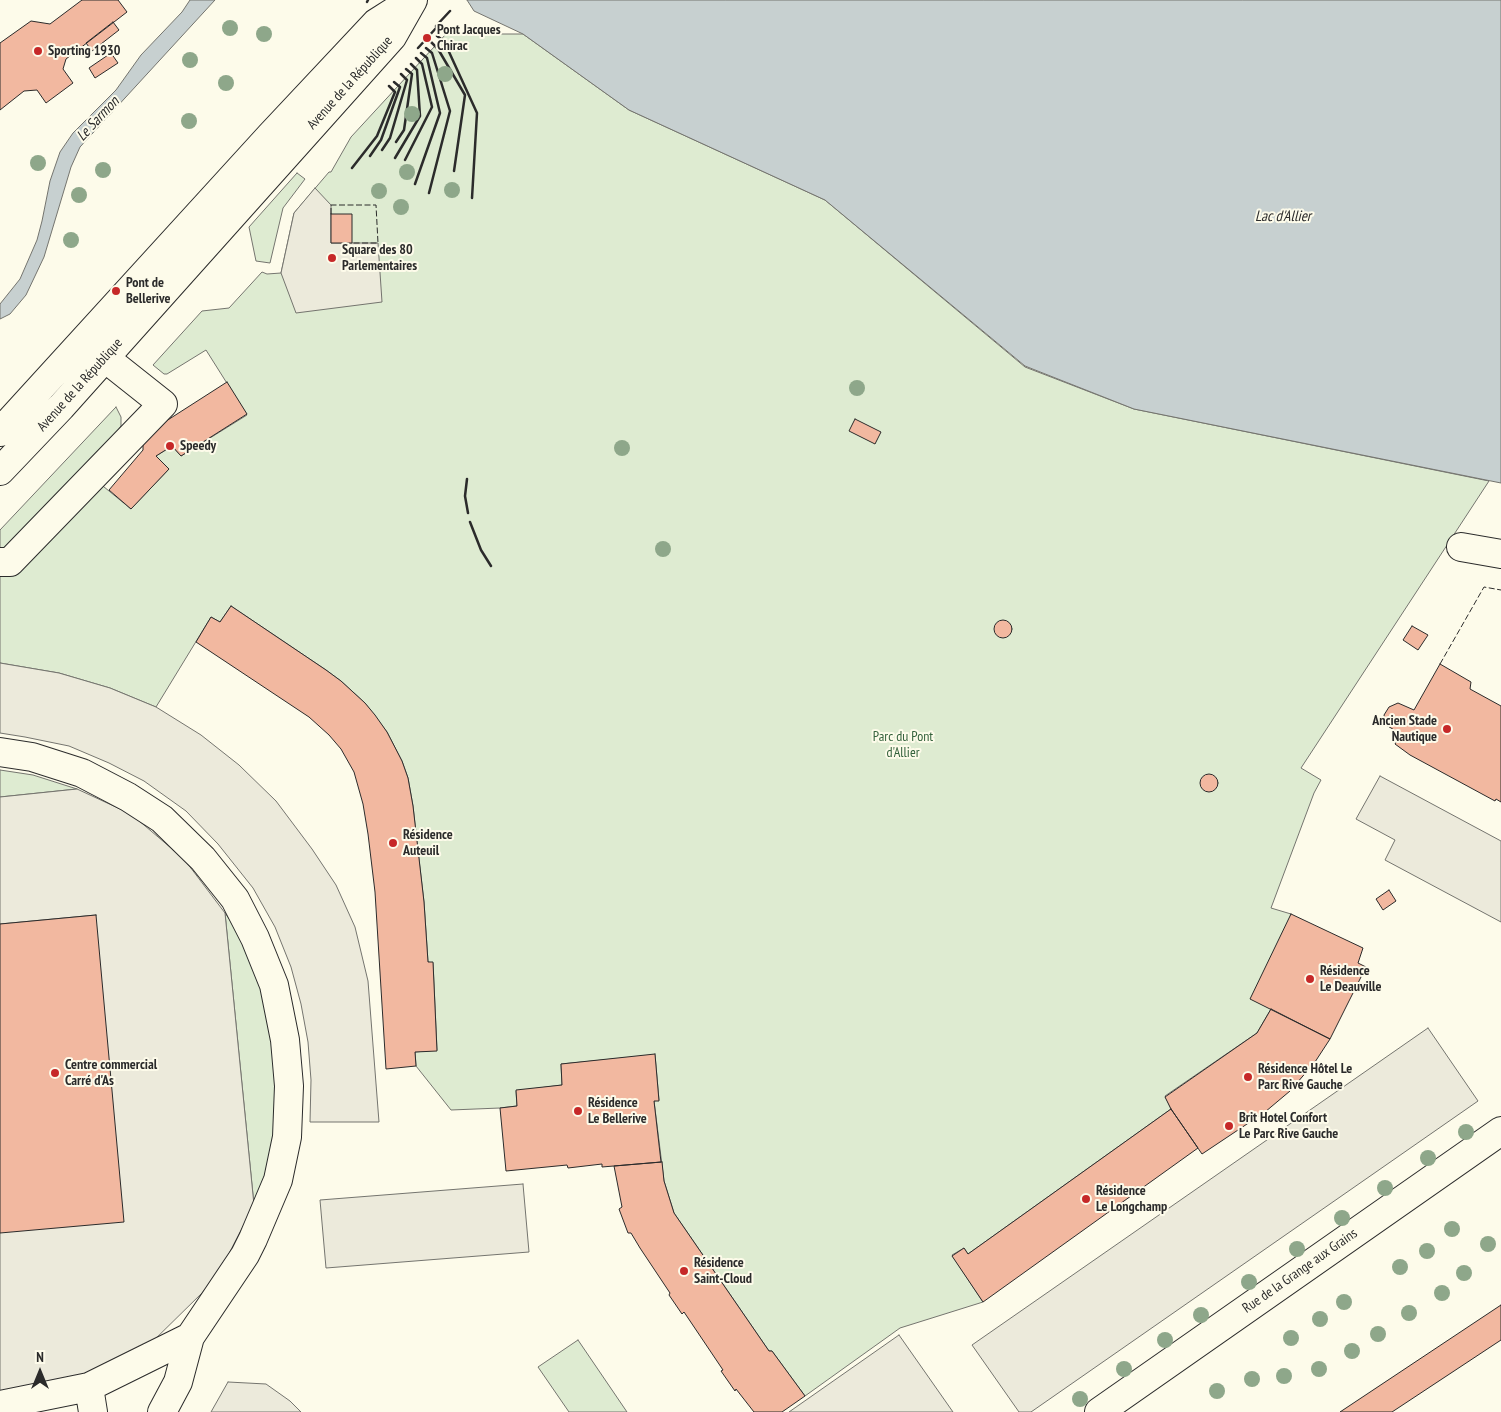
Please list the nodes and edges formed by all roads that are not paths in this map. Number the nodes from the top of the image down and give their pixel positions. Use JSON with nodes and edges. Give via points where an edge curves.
{"nodes":[{"id":1,"x":413,"y":0,"type":"edge"},
{"id":2,"x":105,"y":358,"type":"junction"},
{"id":3,"x":61,"y":407,"type":"junction"},
{"id":4,"x":0,"y":432,"type":"edge"},
{"id":5,"x":0,"y":471,"type":"edge"},
{"id":6,"x":0,"y":484,"type":"edge"},
{"id":7,"x":1461,"y":547,"type":"dead end"},
{"id":8,"x":1501,"y":554,"type":"edge"},
{"id":9,"x":0,"y":562,"type":"edge"},
{"id":10,"x":0,"y":752,"type":"edge"},
{"id":11,"x":1501,"y":1131,"type":"edge"},
{"id":12,"x":190,"y":1337,"type":"junction"},
{"id":13,"x":91,"y":1399,"type":"edge"},
{"id":14,"x":0,"y":1405,"type":"edge"},
{"id":15,"x":162,"y":1412,"type":"edge"},
{"id":16,"x":1099,"y":1412,"type":"edge"}],
"edges":[{"from":1,"to":2,"type":"main road","name":"Avenue de la République","via":[[392,37]]},
{"from":1,"to":4,"type":"main road","name":"Avenue de la République","via":[[376,24]]},
{"from":2,"to":3,"type":"main road","name":"Avenue de la République"},
{"from":2,"to":9,"type":"main road","via":[[163,404],[10,562]]},
{"from":3,"to":5,"type":"main road","name":"Avenue de la République"},
{"from":3,"to":6,"type":"main road"},
{"from":7,"to":8,"type":"main road"},
{"from":10,"to":12,"type":"main road","via":[[32,757],[82,774],[128,797],[162,820],[203,859],[235,899],[274,985],[285,1040],[289,1086],[287,1137],[278,1180],[245,1255]]},
{"from":11,"to":16,"type":"main road","name":"Rue de la Grange aux Grains"},
{"from":12,"to":13,"type":"main road"},
{"from":12,"to":15,"type":"main road","via":[[178,1382]]},
{"from":13,"to":14,"type":"main road"}]}
